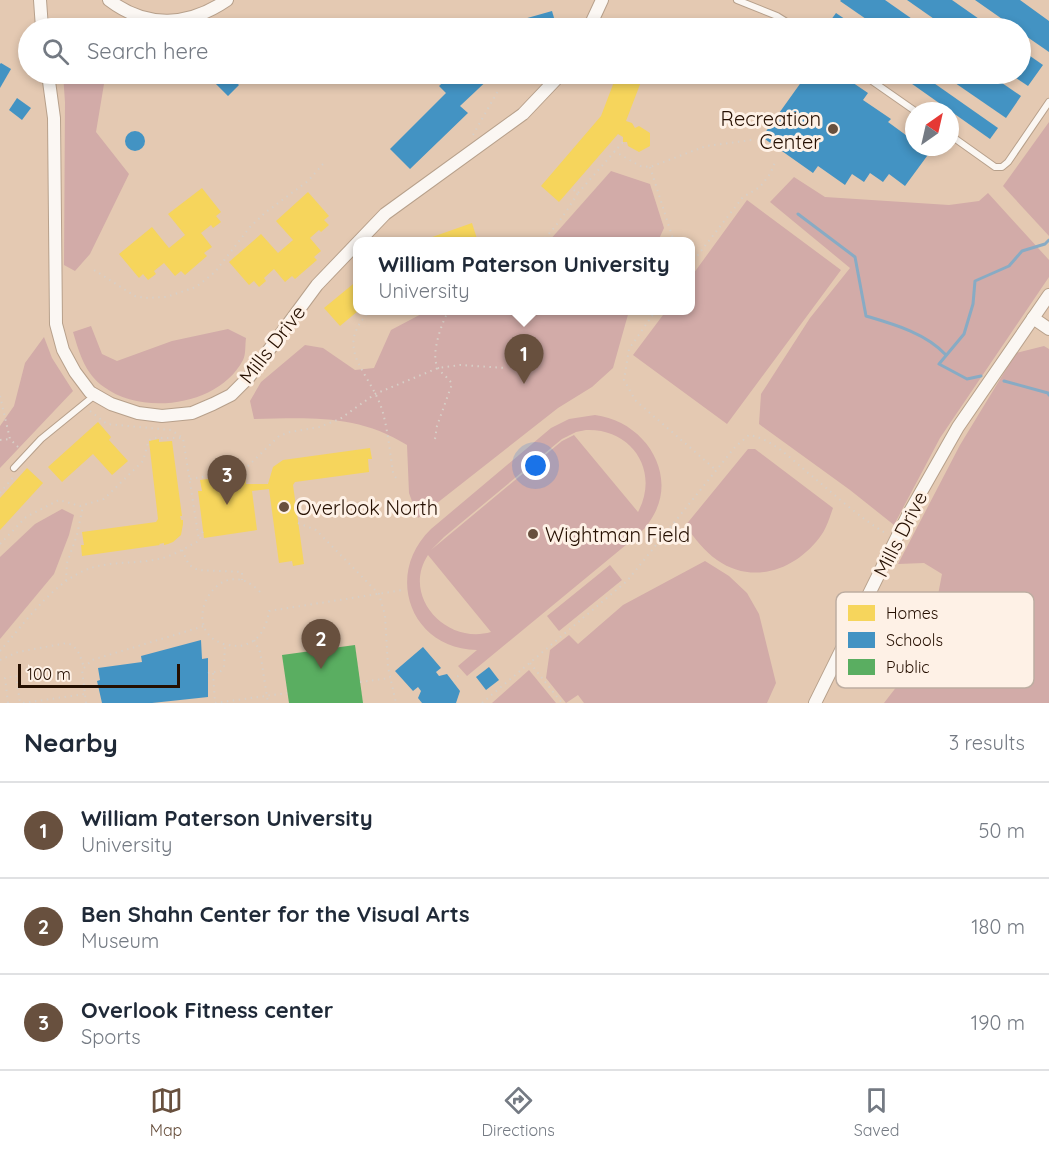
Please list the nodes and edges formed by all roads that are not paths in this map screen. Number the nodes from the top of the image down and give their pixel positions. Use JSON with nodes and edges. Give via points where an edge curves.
{"nodes":[{"id":1,"x":40,"y":0,"type":"edge"},
{"id":2,"x":109,"y":0,"type":"edge"},
{"id":3,"x":227,"y":0,"type":"edge"},
{"id":4,"x":602,"y":0,"type":"edge"},
{"id":5,"x":737,"y":0,"type":"edge"},
{"id":6,"x":41,"y":18,"type":"edge"},
{"id":7,"x":143,"y":18,"type":"edge"},
{"id":8,"x":191,"y":18,"type":"edge"},
{"id":9,"x":594,"y":18,"type":"edge"},
{"id":10,"x":780,"y":18,"type":"edge"},
{"id":11,"x":49,"y":84,"type":"edge"},
{"id":12,"x":552,"y":84,"type":"edge"},
{"id":13,"x":876,"y":84,"type":"edge"},
{"id":14,"x":1049,"y":102,"type":"edge"},
{"id":15,"x":905,"y":104,"type":"edge"},
{"id":16,"x":959,"y":141,"type":"edge"},
{"id":17,"x":363,"y":237,"type":"edge"},
{"id":18,"x":353,"y":247,"type":"edge"},
{"id":19,"x":1049,"y":295,"type":"edge"},
{"id":20,"x":1033,"y":318,"type":"junction"},
{"id":21,"x":1049,"y":329,"type":"edge"},
{"id":22,"x":95,"y":395,"type":"junction"},
{"id":23,"x":14,"y":468,"type":"road end"},
{"id":24,"x":870,"y":592,"type":"edge"},
{"id":25,"x":836,"y":661,"type":"edge"},
{"id":26,"x":815,"y":703,"type":"edge"}],
"edges":[{"from":1,"to":6,"type":"street"},
{"from":2,"to":7,"type":"street"},
{"from":3,"to":8,"type":"street","via":[[210,12]]},
{"from":4,"to":9,"type":"street"},
{"from":5,"to":10,"type":"lane"},
{"from":11,"to":22,"type":"street","name":"Mills Drive","via":[[54,118],[56,324],[63,350],[75,372]]},
{"from":12,"to":17,"type":"street","name":"Mills Drive","via":[[523,114],[385,214]]},
{"from":13,"to":15,"type":"lane"},
{"from":14,"to":16,"type":"lane","via":[[1002,167],[995,167]]},
{"from":18,"to":22,"type":"street","name":"Mills Drive","via":[[317,285],[249,378],[231,395],[192,413],[162,416],[138,413]]},
{"from":19,"to":20,"type":"street","name":"Mills Drive"},
{"from":20,"to":21,"type":"street"},
{"from":20,"to":24,"type":"street","name":"Mills Drive","via":[[952,437]]},
{"from":22,"to":23,"type":"lane","via":[[41,439]]},
{"from":25,"to":26,"type":"street","name":"Mills Drive"}]}
